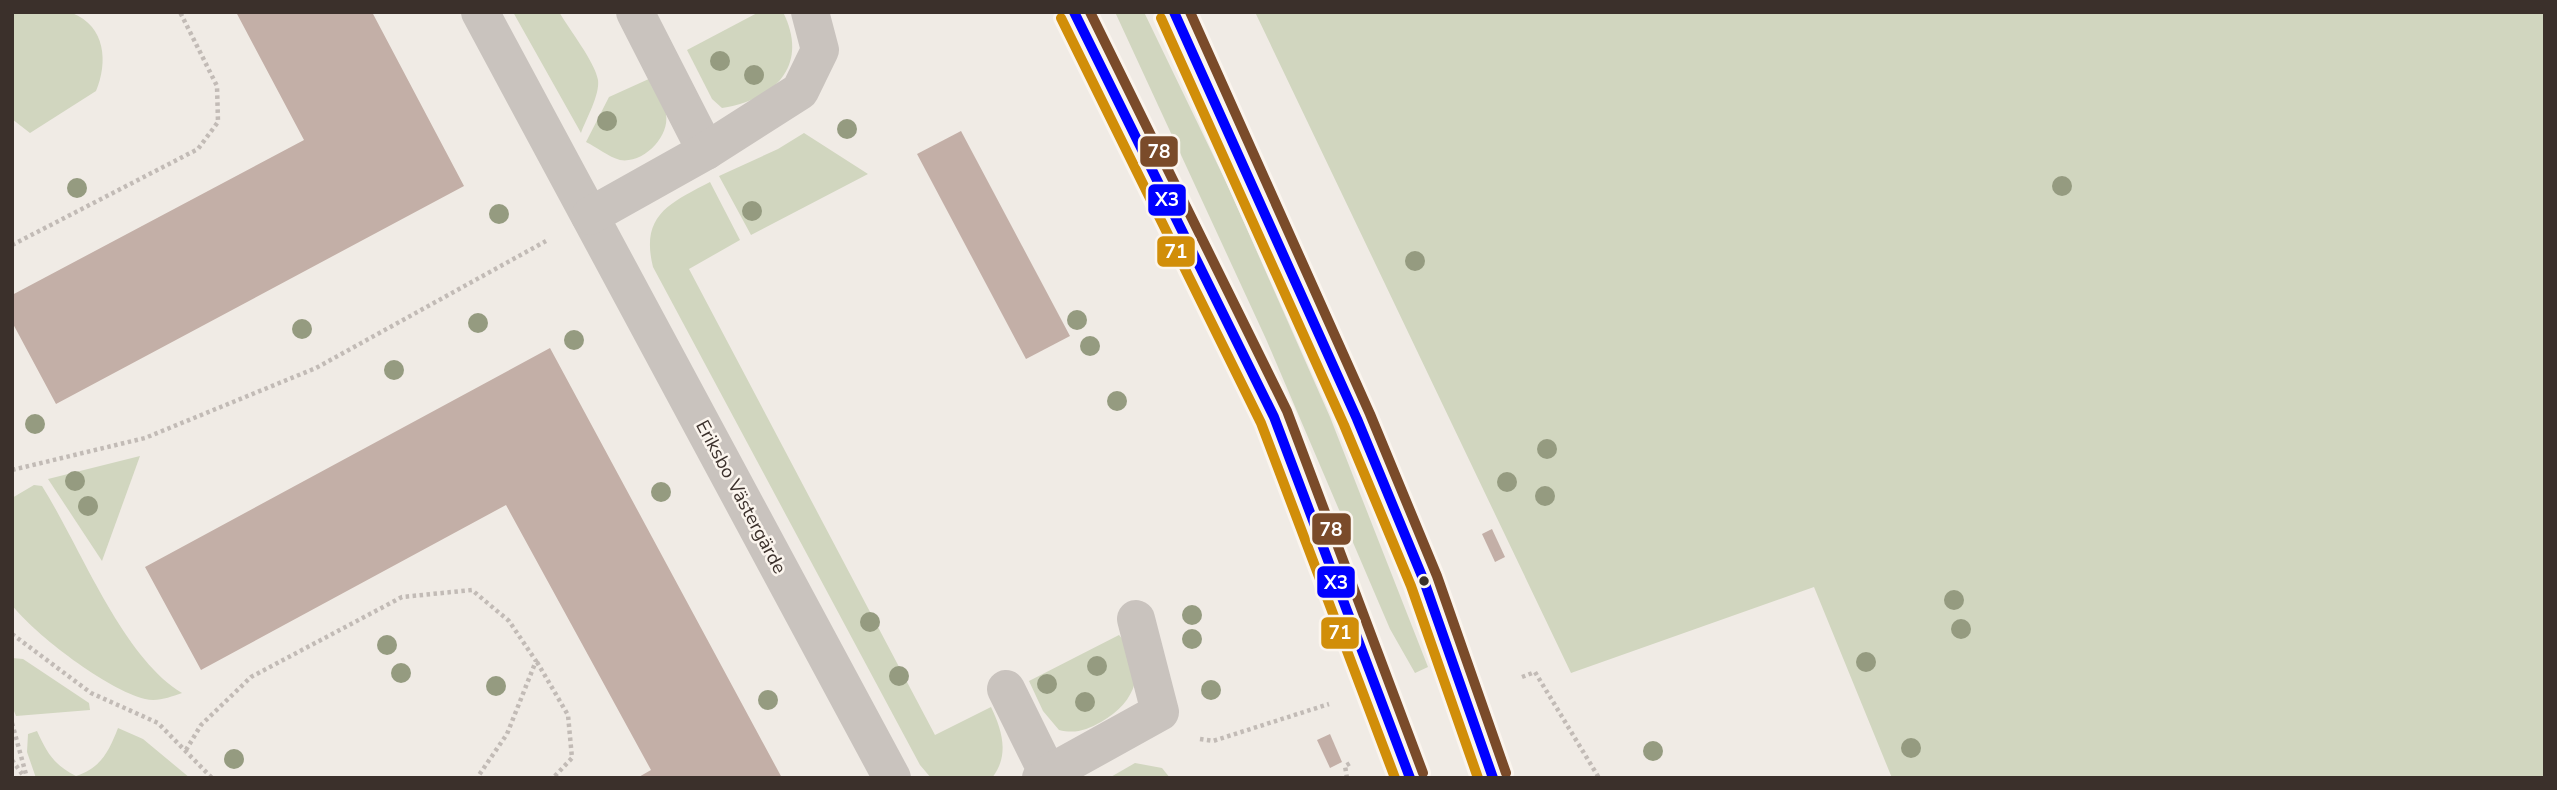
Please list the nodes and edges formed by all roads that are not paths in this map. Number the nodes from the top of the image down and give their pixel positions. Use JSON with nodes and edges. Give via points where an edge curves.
{"nodes":[{"id":1,"x":480,"y":12,"type":"edge"},
{"id":2,"x":635,"y":12,"type":"edge"},
{"id":3,"x":810,"y":12,"type":"edge"},
{"id":4,"x":1074,"y":12,"type":"edge"},
{"id":5,"x":1174,"y":12,"type":"edge"},
{"id":6,"x":706,"y":151,"type":"junction"},
{"id":7,"x":590,"y":216,"type":"junction"},
{"id":8,"x":1136,"y":619,"type":"dead end"},
{"id":9,"x":1006,"y":689,"type":"dead end"},
{"id":10,"x":1045,"y":776,"type":"edge"},
{"id":11,"x":892,"y":778,"type":"edge"},
{"id":12,"x":1410,"y":778,"type":"edge"},
{"id":13,"x":1493,"y":778,"type":"edge"}],
"edges":[{"from":1,"to":7,"type":"street","name":"Eriksbo Västergärde"},
{"from":2,"to":6,"type":"street"},
{"from":3,"to":6,"type":"street","via":[[820,50],[800,91]]},
{"from":4,"to":12,"type":"main road","via":[[1274,417]]},
{"from":5,"to":13,"type":"main road","via":[[1362,432],[1424,581]]},
{"from":6,"to":7,"type":"street"},
{"from":7,"to":11,"type":"street","name":"Eriksbo Västergärde"},
{"from":8,"to":10,"type":"street","via":[[1160,712]]},
{"from":9,"to":10,"type":"street"}]}
